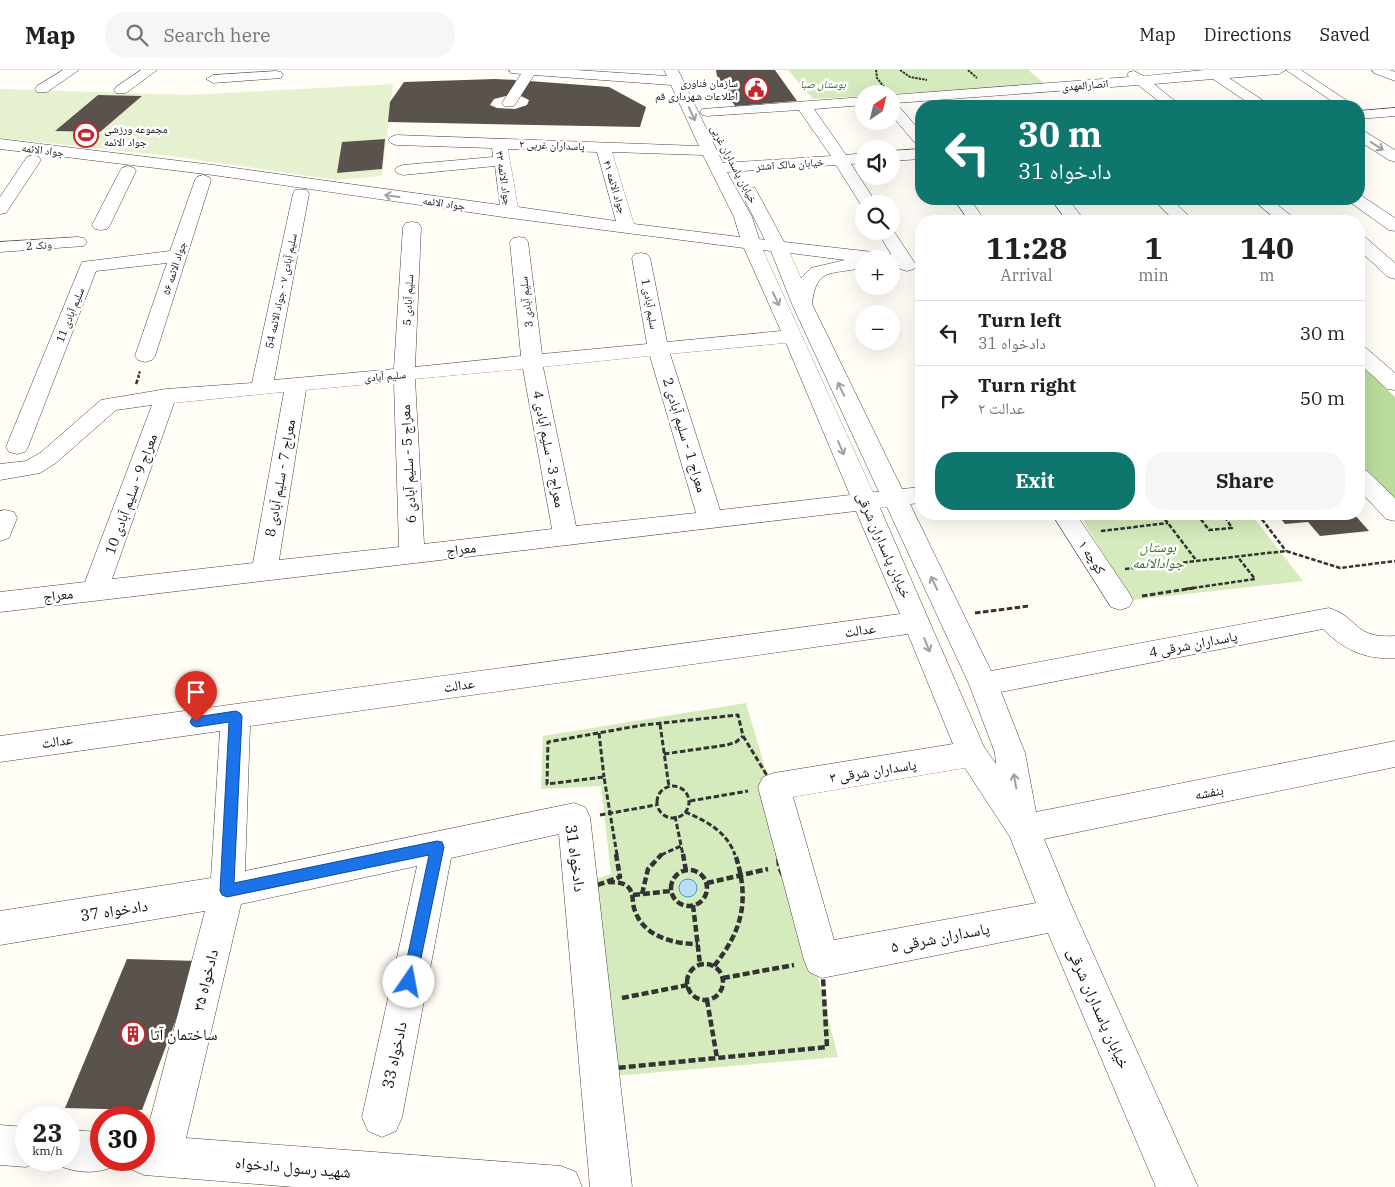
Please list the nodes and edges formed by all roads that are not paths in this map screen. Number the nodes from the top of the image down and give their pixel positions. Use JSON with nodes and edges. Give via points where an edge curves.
{"nodes":[{"id":1,"x":72,"y":70,"type":"edge"},
{"id":2,"x":150,"y":70,"type":"edge"},
{"id":3,"x":523,"y":70,"type":"edge"},
{"id":4,"x":1126,"y":70,"type":"edge"},
{"id":5,"x":1279,"y":70,"type":"edge"},
{"id":6,"x":1292,"y":70,"type":"edge"},
{"id":7,"x":1379,"y":70,"type":"edge"},
{"id":8,"x":1212,"y":72,"type":"edge"},
{"id":9,"x":678,"y":74,"type":"edge"},
{"id":10,"x":218,"y":75,"type":"edge"},
{"id":11,"x":276,"y":75,"type":"dead end"},
{"id":12,"x":1049,"y":76,"type":"dead end"},
{"id":13,"x":1395,"y":78,"type":"edge"},
{"id":14,"x":1140,"y":80,"type":"junction"},
{"id":15,"x":1062,"y":87,"type":"junction"},
{"id":16,"x":42,"y":89,"type":"dead end"},
{"id":17,"x":121,"y":90,"type":"dead end"},
{"id":18,"x":200,"y":91,"type":"dead end"},
{"id":19,"x":975,"y":93,"type":"junction"},
{"id":20,"x":900,"y":94,"type":"edge"},
{"id":21,"x":984,"y":100,"type":"edge"},
{"id":22,"x":1076,"y":100,"type":"dead end"},
{"id":23,"x":1167,"y":100,"type":"edge"},
{"id":24,"x":1252,"y":100,"type":"edge"},
{"id":25,"x":1338,"y":100,"type":"edge"},
{"id":26,"x":855,"y":102,"type":"edge"},
{"id":27,"x":509,"y":103,"type":"dead end"},
{"id":28,"x":803,"y":105,"type":"junction"},
{"id":29,"x":707,"y":112,"type":"junction"},
{"id":30,"x":1395,"y":112,"type":"edge"},
{"id":31,"x":1365,"y":115,"type":"edge"},
{"id":32,"x":900,"y":116,"type":"edge"},
{"id":33,"x":716,"y":128,"type":"dead end"},
{"id":34,"x":915,"y":133,"type":"edge"},
{"id":35,"x":1365,"y":138,"type":"edge"},
{"id":36,"x":396,"y":140,"type":"dead end"},
{"id":37,"x":499,"y":143,"type":"junction"},
{"id":38,"x":0,"y":144,"type":"edge"},
{"id":39,"x":603,"y":147,"type":"junction"},
{"id":40,"x":709,"y":151,"type":"junction"},
{"id":41,"x":728,"y":152,"type":"dead end"},
{"id":42,"x":915,"y":154,"type":"edge"},
{"id":43,"x":900,"y":155,"type":"edge"},
{"id":44,"x":0,"y":156,"type":"edge"},
{"id":45,"x":1395,"y":157,"type":"edge"},
{"id":46,"x":855,"y":159,"type":"edge"},
{"id":47,"x":32,"y":160,"type":"junction"},
{"id":48,"x":842,"y":160,"type":"junction"},
{"id":49,"x":501,"y":161,"type":"junction"},
{"id":50,"x":716,"y":168,"type":"junction"},
{"id":51,"x":737,"y":168,"type":"junction"},
{"id":52,"x":403,"y":170,"type":"dead end"},
{"id":53,"x":128,"y":171,"type":"junction"},
{"id":54,"x":203,"y":180,"type":"junction"},
{"id":55,"x":301,"y":194,"type":"junction"},
{"id":56,"x":863,"y":195,"type":"edge"},
{"id":57,"x":1064,"y":205,"type":"edge"},
{"id":58,"x":1168,"y":205,"type":"edge"},
{"id":59,"x":1268,"y":205,"type":"edge"},
{"id":60,"x":1365,"y":205,"type":"edge"},
{"id":61,"x":0,"y":209,"type":"edge"},
{"id":62,"x":510,"y":213,"type":"junction"},
{"id":63,"x":1071,"y":215,"type":"edge"},
{"id":64,"x":1178,"y":215,"type":"edge"},
{"id":65,"x":1281,"y":215,"type":"edge"},
{"id":66,"x":743,"y":217,"type":"junction"},
{"id":67,"x":101,"y":226,"type":"dead end"},
{"id":68,"x":1395,"y":226,"type":"edge"},
{"id":69,"x":412,"y":227,"type":"dead end"},
{"id":70,"x":627,"y":228,"type":"junction"},
{"id":71,"x":1395,"y":236,"type":"edge"},
{"id":72,"x":1365,"y":239,"type":"edge"},
{"id":73,"x":78,"y":242,"type":"dead end"},
{"id":74,"x":519,"y":242,"type":"dead end"},
{"id":75,"x":696,"y":243,"type":"junction"},
{"id":76,"x":1365,"y":246,"type":"edge"},
{"id":77,"x":0,"y":247,"type":"edge"},
{"id":78,"x":178,"y":256,"type":"junction"},
{"id":79,"x":641,"y":258,"type":"dead end"},
{"id":80,"x":757,"y":258,"type":"junction"},
{"id":81,"x":855,"y":261,"type":"edge"},
{"id":82,"x":855,"y":264,"type":"edge"},
{"id":83,"x":855,"y":265,"type":"edge"},
{"id":84,"x":1395,"y":273,"type":"edge"},
{"id":85,"x":802,"y":304,"type":"junction"},
{"id":86,"x":793,"y":336,"type":"junction"},
{"id":87,"x":658,"y":350,"type":"junction"},
{"id":88,"x":145,"y":356,"type":"road end"},
{"id":89,"x":1365,"y":357,"type":"edge"},
{"id":90,"x":532,"y":362,"type":"junction"},
{"id":91,"x":404,"y":374,"type":"junction"},
{"id":92,"x":296,"y":384,"type":"junction"},
{"id":93,"x":1395,"y":384,"type":"edge"},
{"id":94,"x":262,"y":387,"type":"junction"},
{"id":95,"x":166,"y":396,"type":"junction"},
{"id":96,"x":17,"y":447,"type":"dead end"},
{"id":97,"x":0,"y":472,"type":"edge"},
{"id":98,"x":1365,"y":482,"type":"edge"},
{"id":99,"x":915,"y":496,"type":"edge"},
{"id":100,"x":893,"y":499,"type":"junction"},
{"id":101,"x":865,"y":502,"type":"junction"},
{"id":102,"x":1395,"y":512,"type":"edge"},
{"id":103,"x":711,"y":520,"type":"junction"},
{"id":104,"x":1071,"y":524,"type":"edge"},
{"id":105,"x":566,"y":537,"type":"junction"},
{"id":106,"x":412,"y":555,"type":"junction"},
{"id":107,"x":264,"y":572,"type":"junction"},
{"id":108,"x":95,"y":591,"type":"junction"},
{"id":109,"x":1120,"y":600,"type":"road end"},
{"id":110,"x":0,"y":602,"type":"edge"},
{"id":111,"x":917,"y":622,"type":"junction"},
{"id":112,"x":1395,"y":647,"type":"edge"},
{"id":113,"x":983,"y":684,"type":"junction"},
{"id":114,"x":236,"y":716,"type":"junction"},
{"id":115,"x":0,"y":749,"type":"edge"},
{"id":116,"x":972,"y":754,"type":"junction"},
{"id":117,"x":1395,"y":754,"type":"edge"},
{"id":118,"x":1023,"y":829,"type":"junction"},
{"id":119,"x":437,"y":847,"type":"junction"},
{"id":120,"x":227,"y":891,"type":"junction"},
{"id":121,"x":1058,"y":914,"type":"junction"},
{"id":122,"x":0,"y":928,"type":"edge"},
{"id":123,"x":813,"y":962,"type":"joint"},
{"id":124,"x":382,"y":1117,"type":"dead end"},
{"id":125,"x":0,"y":1145,"type":"edge"},
{"id":126,"x":155,"y":1145,"type":"edge"},
{"id":127,"x":15,"y":1146,"type":"edge"},
{"id":128,"x":155,"y":1156,"type":"edge"},
{"id":129,"x":561,"y":1187,"type":"edge"},
{"id":130,"x":611,"y":1187,"type":"edge"},
{"id":131,"x":1177,"y":1187,"type":"edge"}],
"edges":[{"from":1,"to":16,"type":"street"},
{"from":2,"to":17,"type":"street"},
{"from":3,"to":9,"type":"street"},
{"from":3,"to":27,"type":"street"},
{"from":4,"to":14,"type":"street"},
{"from":5,"to":8,"type":"street","name":"انصارالمهدی"},
{"from":6,"to":25,"type":"street"},
{"from":7,"to":13,"type":"street"},
{"from":8,"to":14,"type":"street","name":"انصارالمهدی"},
{"from":8,"to":24,"type":"street"},
{"from":9,"to":29,"type":"street","name":"خیابان پاسداران غربی"},
{"from":9,"to":40,"type":"street","name":"خیابان پاسداران غربی","one_way":true},
{"from":10,"to":11,"type":"street"},
{"from":10,"to":18,"type":"street"},
{"from":12,"to":15,"type":"street"},
{"from":14,"to":15,"type":"street","name":"انصارالمهدی"},
{"from":14,"to":23,"type":"street"},
{"from":15,"to":19,"type":"street","name":"انصارالمهدی"},
{"from":15,"to":22,"type":"street"},
{"from":19,"to":20,"type":"street","name":"انصارالمهدی"},
{"from":19,"to":21,"type":"street"},
{"from":26,"to":28,"type":"street"},
{"from":28,"to":29,"type":"street"},
{"from":28,"to":48,"type":"street"},
{"from":29,"to":33,"type":"street","name":"خیابان پاسداران غربی"},
{"from":30,"to":31,"type":"street"},
{"from":32,"to":34,"type":"street"},
{"from":35,"to":45,"type":"street","one_way":true},
{"from":36,"to":37,"type":"street","name":"پاسداران غربی ۲"},
{"from":37,"to":39,"type":"street","name":"پاسداران غربی ۲"},
{"from":37,"to":49,"type":"street","name":"جواد الائمه ۴۳"},
{"from":62,"to":38,"type":"street","name":"جواد الائمه","one_way":true,"via":[[213,170]]},
{"from":39,"to":40,"type":"street","name":"پاسداران غربی ۲"},
{"from":39,"to":70,"type":"street","name":"جواد الائمه ۴۱"},
{"from":40,"to":50,"type":"street","name":"خیابان پاسداران غربی"},
{"from":41,"to":51,"type":"street","name":"خیابان پاسداران غربی"},
{"from":42,"to":43,"type":"street"},
{"from":44,"to":47,"type":"street","name":"جواد الائمه"},
{"from":46,"to":48,"type":"street","name":"خیابان مالک اشتر"},
{"from":47,"to":53,"type":"street","name":"جواد الائمه"},
{"from":47,"to":61,"type":"street"},
{"from":48,"to":51,"type":"street","name":"خیابان مالک اشتر"},
{"from":48,"to":56,"type":"street"},
{"from":49,"to":52,"type":"street"},
{"from":49,"to":62,"type":"street","name":"جواد الائمه ۴۳"},
{"from":50,"to":51,"type":"street","name":"خیابان مالک اشتر"},
{"from":50,"to":66,"type":"street","name":"خیابان پاسداران غربی"},
{"from":51,"to":80,"type":"street","name":"خیابان پاسداران غربی"},
{"from":53,"to":54,"type":"street","name":"جواد الائمه"},
{"from":53,"to":67,"type":"street"},
{"from":54,"to":55,"type":"street","name":"جواد الائمه"},
{"from":54,"to":78,"type":"street","name":"جواد الائمه ۵۶"},
{"from":55,"to":75,"type":"street","name":"جواد الائمه","via":[[413,212]]},
{"from":55,"to":94,"type":"street","name":"سلیم آبادی ۷ - جواد الائمه 54"},
{"from":57,"to":63,"type":"street"},
{"from":58,"to":64,"type":"street"},
{"from":59,"to":65,"type":"street"},
{"from":60,"to":68,"type":"street"},
{"from":62,"to":70,"type":"street","name":"جواد الائمه"},
{"from":66,"to":75,"type":"street","via":[[733,227]]},
{"from":66,"to":80,"type":"street","name":"خیابان پاسداران غربی"},
{"from":69,"to":91,"type":"street","name":"سلیم آبادی 5"},
{"from":70,"to":75,"type":"street","name":"جواد الائمه"},
{"from":71,"to":72,"type":"street"},
{"from":73,"to":77,"type":"street","name":"ونک 2"},
{"from":74,"to":90,"type":"street","name":"سلیم آبادی 3"},
{"from":75,"to":80,"type":"street"},
{"from":75,"to":80,"type":"street","name":"جواد الائمه"},
{"from":76,"to":84,"type":"street"},
{"from":78,"to":88,"type":"street","name":"جواد الائمه ۵۶"},
{"from":78,"to":96,"type":"street","name":"سلیم آبادی 11","via":[[89,266]]},
{"from":79,"to":87,"type":"street","name":"سلیم آبادی 1"},
{"from":80,"to":81,"type":"street","name":"جواد الائمه"},
{"from":80,"to":82,"type":"street","name":"جواد الائمه"},
{"from":80,"to":85,"type":"street","name":"خیابان پاسداران شرقی"},
{"from":80,"to":86,"type":"street","name":"خیابان پاسداران شرقی","one_way":true},
{"from":83,"to":85,"type":"street","via":[[817,271],[808,278],[802,292]]},
{"from":100,"to":85,"type":"street","name":"خیابان پاسداران شرقی","one_way":true},
{"from":86,"to":87,"type":"street","name":"سلیم آبادی"},
{"from":86,"to":101,"type":"street","name":"خیابان پاسداران شرقی","one_way":true},
{"from":87,"to":90,"type":"street","name":"سلیم آبادی"},
{"from":87,"to":103,"type":"street","name":"معراج 1 - سلیم آبادی 2"},
{"from":89,"to":93,"type":"street"},
{"from":90,"to":91,"type":"street","name":"سلیم آبادی"},
{"from":90,"to":105,"type":"street","name":"معراج 3 - سلیم آبادی 4"},
{"from":91,"to":92,"type":"street","name":"سلیم آبادی"},
{"from":91,"to":106,"type":"street","name":"معراج 5 - سلیم آبادی 6"},
{"from":92,"to":94,"type":"street","name":"سلیم آبادی"},
{"from":92,"to":107,"type":"street","name":"معراج 7 - سلیم آبادی 8"},
{"from":94,"to":95,"type":"street","name":"سلیم آبادی"},
{"from":95,"to":97,"type":"street","name":"سلیم آبادی","via":[[109,405],[32,468]]},
{"from":95,"to":108,"type":"street","name":"معراج 9 - سلیم آبادی 10"},
{"from":98,"to":102,"type":"street"},
{"from":99,"to":100,"type":"street","name":"معراج"},
{"from":100,"to":101,"type":"street","name":"معراج"},
{"from":113,"to":100,"type":"street","name":"خیابان پاسداران شرقی","one_way":true},
{"from":101,"to":103,"type":"street","name":"معراج"},
{"from":101,"to":111,"type":"street","name":"خیابان پاسداران شرقی"},
{"from":103,"to":105,"type":"street","name":"معراج"},
{"from":104,"to":109,"type":"street","name":"کوچه ۱"},
{"from":105,"to":106,"type":"street","name":"معراج"},
{"from":106,"to":107,"type":"street","name":"معراج"},
{"from":107,"to":108,"type":"street","name":"معراج"},
{"from":108,"to":110,"type":"street","name":"معراج"},
{"from":111,"to":114,"type":"street","name":"عدالت"},
{"from":111,"to":116,"type":"street","name":"خیابان پاسداران شرقی","one_way":true},
{"from":112,"to":113,"type":"street","name":"پاسداران شرقی 4","via":[[1380,649],[1363,645],[1346,636],[1330,618]]},
{"from":118,"to":113,"type":"street","name":"خیابان پاسداران شرقی","one_way":true,"via":[[1010,753]]},
{"from":114,"to":115,"type":"street","name":"عدالت"},
{"from":114,"to":120,"type":"street","name":"دادخواه ۳۵"},
{"from":116,"to":118,"type":"street","name":"خیابان پاسداران شرقی"},
{"from":116,"to":123,"type":"street","name":"پاسداران شرقی ۳","via":[[764,788]]},
{"from":117,"to":118,"type":"street","name":"بنفشه"},
{"from":118,"to":121,"type":"street","name":"خیابان پاسداران شرقی"},
{"from":119,"to":120,"type":"street","name":"دادخواه 31"},
{"from":119,"to":124,"type":"street","name":"دادخواه 33"},
{"from":119,"to":130,"type":"street","name":"دادخواه 31","via":[[574,817]]},
{"from":120,"to":122,"type":"street","name":"دادخواه 37"},
{"from":120,"to":126,"type":"street","name":"دادخواه ۳۵"},
{"from":121,"to":123,"type":"street","name":"پاسداران شرقی ۵"},
{"from":121,"to":131,"type":"street","name":"خیابان پاسداران شرقی"},
{"from":125,"to":127,"type":"street"},
{"from":128,"to":129,"type":"street","name":"شهید رسول دادخواه"}]}
